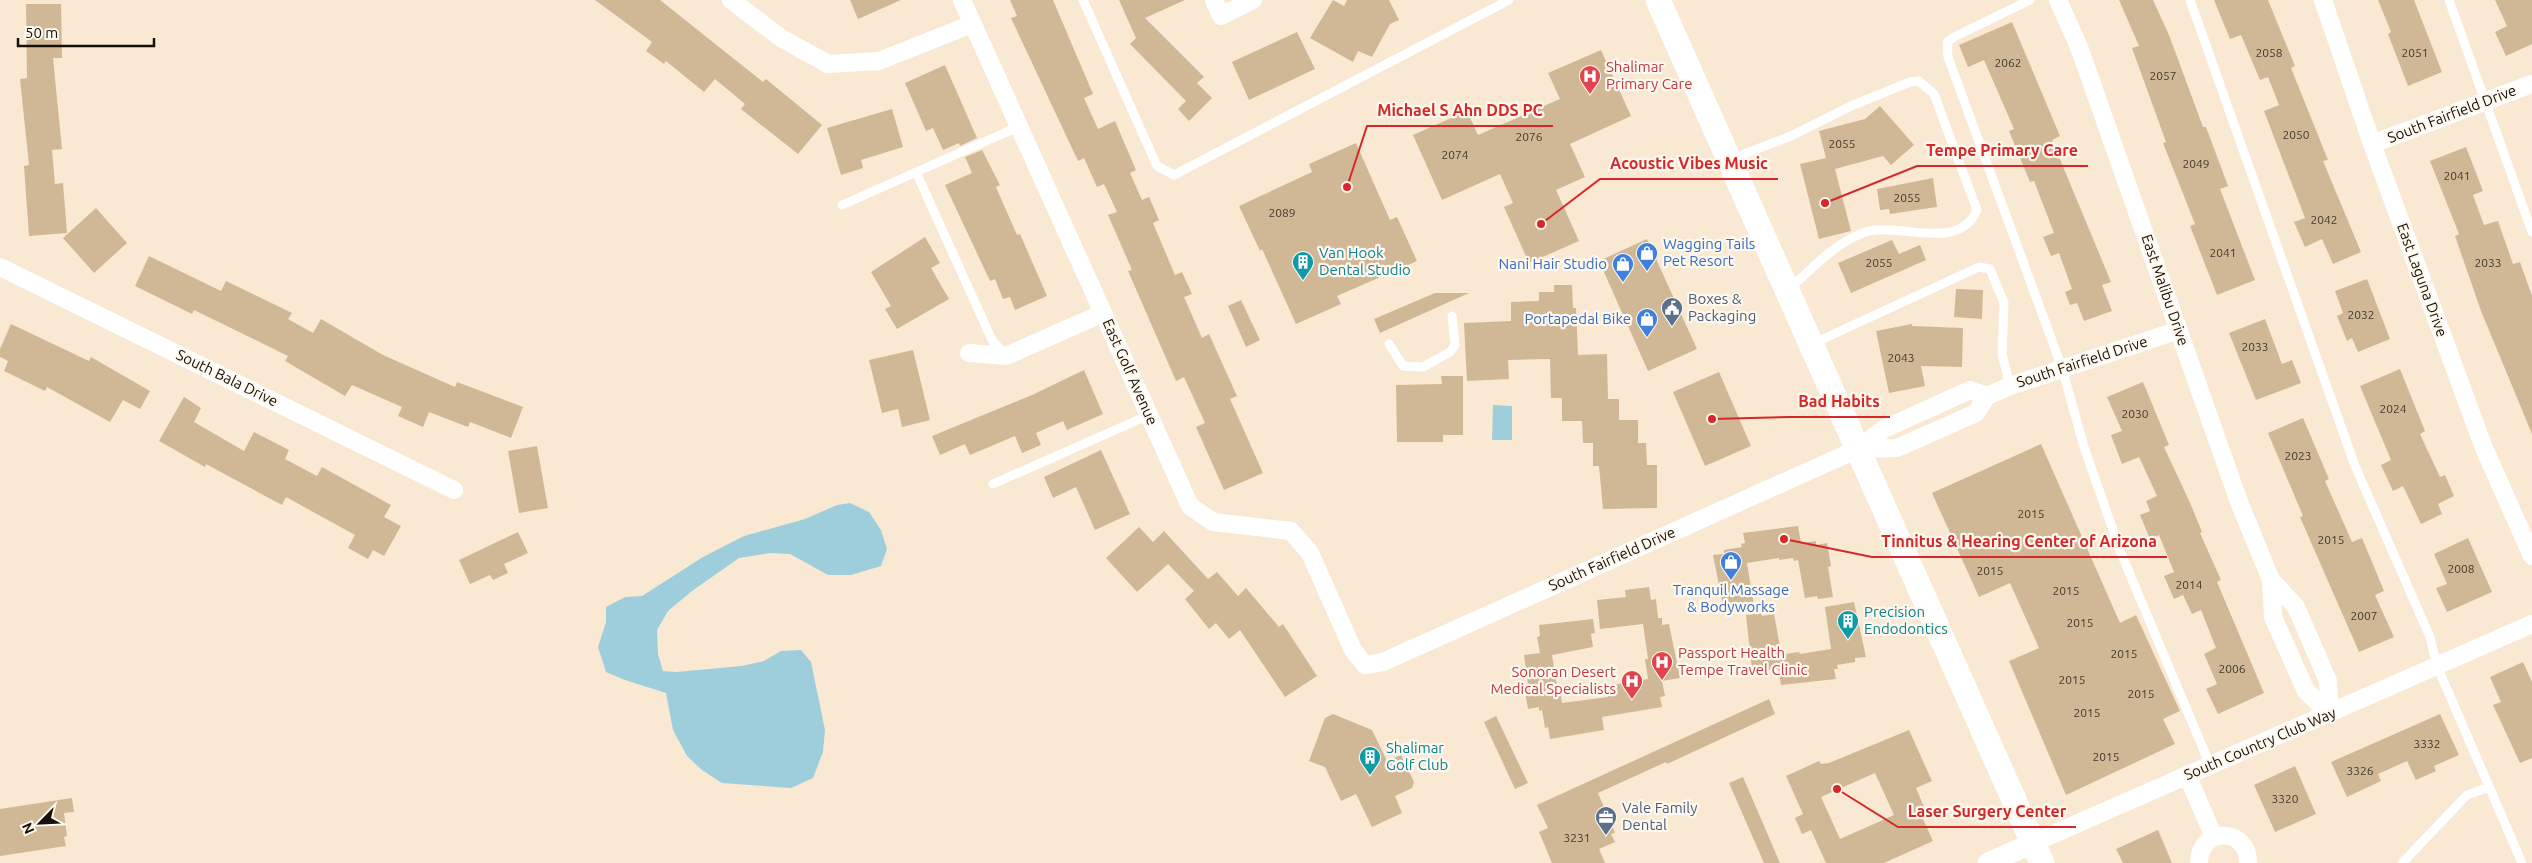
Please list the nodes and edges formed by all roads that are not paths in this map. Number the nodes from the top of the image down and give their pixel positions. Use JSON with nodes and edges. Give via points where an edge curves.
{"nodes":[{"id":1,"x":731,"y":0,"type":"edge"},
{"id":2,"x":962,"y":0,"type":"edge"},
{"id":3,"x":1083,"y":0,"type":"edge"},
{"id":4,"x":1253,"y":0,"type":"edge"},
{"id":5,"x":1510,"y":0,"type":"edge"},
{"id":6,"x":1658,"y":0,"type":"edge"},
{"id":7,"x":2030,"y":0,"type":"edge"},
{"id":8,"x":2058,"y":0,"type":"edge"},
{"id":9,"x":2190,"y":0,"type":"edge"},
{"id":10,"x":2323,"y":0,"type":"edge"},
{"id":11,"x":2450,"y":0,"type":"edge"},
{"id":12,"x":1218,"y":8,"type":"edge"},
{"id":13,"x":972,"y":24,"type":"junction"},
{"id":14,"x":2532,"y":84,"type":"edge"},
{"id":15,"x":2485,"y":101,"type":"junction"},
{"id":16,"x":1020,"y":126,"type":"junction"},
{"id":17,"x":2372,"y":144,"type":"junction"},
{"id":18,"x":1729,"y":160,"type":"junction"},
{"id":19,"x":916,"y":172,"type":"junction"},
{"id":20,"x":842,"y":205,"type":"dead end"},
{"id":21,"x":2532,"y":232,"type":"edge"},
{"id":22,"x":0,"y":267,"type":"edge"},
{"id":23,"x":1788,"y":291,"type":"junction"},
{"id":24,"x":1104,"y":313,"type":"junction"},
{"id":25,"x":1452,"y":316,"type":"dead end"},
{"id":26,"x":2179,"y":330,"type":"junction"},
{"id":27,"x":1389,"y":344,"type":"dead end"},
{"id":28,"x":1811,"y":344,"type":"junction"},
{"id":29,"x":969,"y":353,"type":"dead end"},
{"id":30,"x":1006,"y":356,"type":"junction"},
{"id":31,"x":2062,"y":368,"type":"junction"},
{"id":32,"x":2010,"y":386,"type":"junction"},
{"id":33,"x":1987,"y":396,"type":"junction"},
{"id":34,"x":1149,"y":415,"type":"junction"},
{"id":35,"x":1858,"y":449,"type":"junction"},
{"id":36,"x":993,"y":484,"type":"dead end"},
{"id":37,"x":454,"y":490,"type":"dead end"},
{"id":38,"x":2532,"y":556,"type":"edge"},
{"id":39,"x":2271,"y":580,"type":"junction"},
{"id":40,"x":2532,"y":624,"type":"edge"},
{"id":41,"x":1365,"y":665,"type":"joint"},
{"id":42,"x":2437,"y":666,"type":"junction"},
{"id":43,"x":2330,"y":714,"type":"junction"},
{"id":44,"x":2210,"y":765,"type":"junction"},
{"id":45,"x":2186,"y":775,"type":"junction"},
{"id":46,"x":2489,"y":787,"type":"junction"},
{"id":47,"x":2214,"y":837,"type":"junction"},
{"id":48,"x":2038,"y":853,"type":"edge"},
{"id":49,"x":1988,"y":863,"type":"edge"},
{"id":50,"x":2199,"y":863,"type":"edge"},
{"id":51,"x":2248,"y":863,"type":"edge"},
{"id":52,"x":2402,"y":863,"type":"edge"},
{"id":53,"x":2522,"y":863,"type":"edge"}],
"edges":[{"from":1,"to":13,"type":"street","via":[[781,38],[828,64],[879,61]]},
{"from":2,"to":13,"type":"street","name":"East Golf Avenue"},
{"from":3,"to":5,"type":"lane","via":[[1157,166],[1174,175]]},
{"from":4,"to":12,"type":"street"},
{"from":6,"to":18,"type":"main road"},
{"from":7,"to":31,"type":"lane","via":[[1954,36],[1948,42],[1948,57]]},
{"from":8,"to":26,"type":"street","name":"East Malibu Drive","via":[[2079,47]]},
{"from":9,"to":42,"type":"lane","via":[[2355,466],[2430,637]]},
{"from":10,"to":17,"type":"street","name":"East Laguna Drive"},
{"from":11,"to":15,"type":"lane"},
{"from":13,"to":16,"type":"street","name":"East Golf Avenue"},
{"from":14,"to":15,"type":"street","name":"South Fairfield Drive"},
{"from":15,"to":17,"type":"street","name":"South Fairfield Drive"},
{"from":15,"to":21,"type":"lane"},
{"from":16,"to":19,"type":"lane"},
{"from":16,"to":24,"type":"street","name":"East Golf Avenue"},
{"from":17,"to":38,"type":"street","name":"East Laguna Drive","via":[[2484,448]]},
{"from":18,"to":23,"type":"main road"},
{"from":18,"to":23,"type":"lane","via":[[1910,82],[1919,81],[1934,94],[1977,210],[1974,217],[1957,230],[1944,233],[1886,229],[1862,233],[1829,253]]},
{"from":19,"to":20,"type":"lane"},
{"from":19,"to":30,"type":"lane","via":[[992,340]]},
{"from":22,"to":37,"type":"street","name":"South Bala Drive"},
{"from":23,"to":28,"type":"main road"},
{"from":24,"to":30,"type":"street"},
{"from":24,"to":34,"type":"street","name":"East Golf Avenue"},
{"from":25,"to":27,"type":"lane","via":[[1455,344],[1450,352],[1423,367],[1403,366]]},
{"from":26,"to":31,"type":"street","name":"South Fairfield Drive"},
{"from":26,"to":39,"type":"street","name":"East Malibu Drive","via":[[2239,502]]},
{"from":28,"to":32,"type":"lane","via":[[1979,267],[1990,269],[2004,302],[2002,354]]},
{"from":28,"to":35,"type":"main road"},
{"from":29,"to":30,"type":"street"},
{"from":31,"to":32,"type":"street","name":"South Fairfield Drive"},
{"from":31,"to":44,"type":"lane","via":[[2084,447],[2121,553]]},
{"from":32,"to":33,"type":"street","name":"South Fairfield Drive"},
{"from":33,"to":35,"type":"street","name":"South Fairfield Drive","via":[[1970,390],[1884,429]]},
{"from":33,"to":35,"type":"street","name":"South Fairfield Drive","via":[[1976,413],[1897,448]]},
{"from":34,"to":36,"type":"lane"},
{"from":34,"to":41,"type":"street","name":"East Golf Avenue","via":[[1190,506],[1213,522],[1291,531],[1310,553],[1354,650]]},
{"from":35,"to":41,"type":"street","name":"South Fairfield Drive","via":[[1383,662]]},
{"from":35,"to":48,"type":"main road"},
{"from":39,"to":43,"type":"street","name":"East Malibu Drive","via":[[2296,607],[2328,681]]},
{"from":39,"to":43,"type":"street","name":"East Malibu Drive","via":[[2274,617],[2306,690]]},
{"from":40,"to":42,"type":"street","name":"South Country Club Way"},
{"from":42,"to":43,"type":"street","name":"South Country Club Way"},
{"from":42,"to":46,"type":"lane"},
{"from":43,"to":44,"type":"street","name":"South Country Club Way"},
{"from":44,"to":45,"type":"street","name":"South Country Club Way"},
{"from":45,"to":47,"type":"street"},
{"from":45,"to":48,"type":"street","name":"South Country Club Way"},
{"from":46,"to":52,"type":"lane","via":[[2467,796]]},
{"from":46,"to":53,"type":"lane"},
{"from":47,"to":50,"type":"street","via":[[2202,848]]},
{"from":47,"to":51,"type":"street","via":[[2230,836],[2238,840],[2248,853]]},
{"from":48,"to":49,"type":"street","name":"South Country Club Way"}]}
